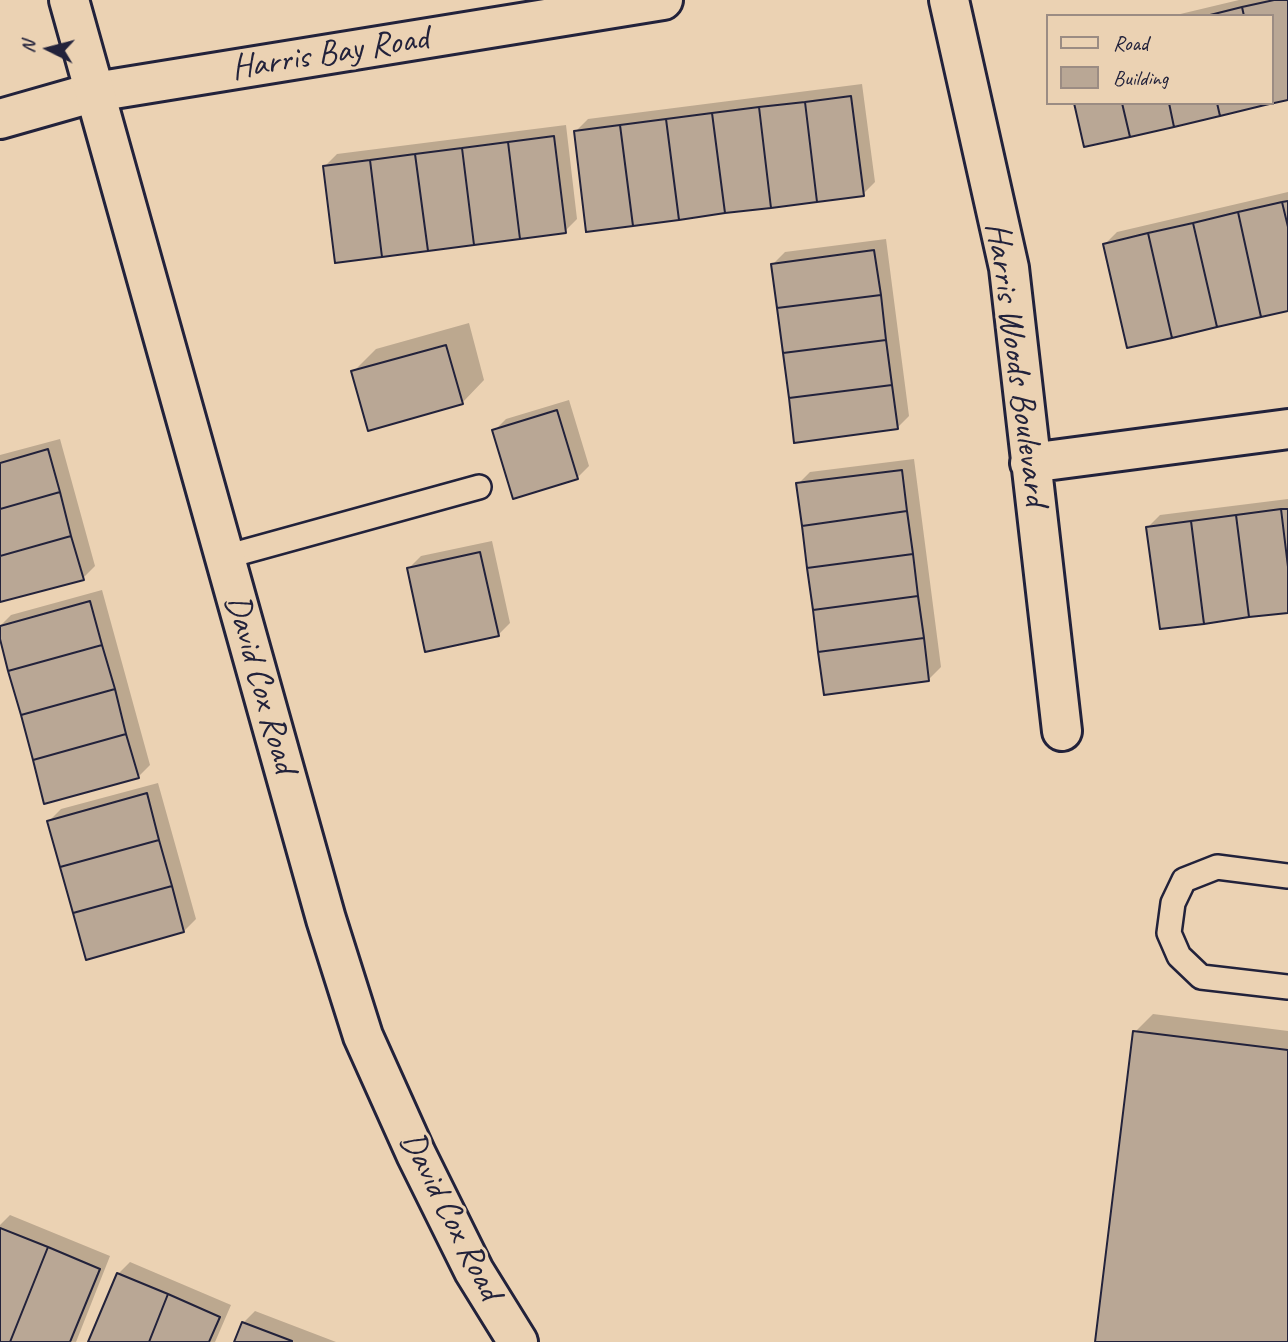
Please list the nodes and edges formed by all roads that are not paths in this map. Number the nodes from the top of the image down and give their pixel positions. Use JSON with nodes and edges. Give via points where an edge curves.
{"nodes":[{"id":1,"x":69,"y":0,"type":"edge"},
{"id":2,"x":663,"y":0,"type":"edge"},
{"id":3,"x":949,"y":0,"type":"edge"},
{"id":4,"x":95,"y":92,"type":"junction"},
{"id":5,"x":0,"y":119,"type":"edge"},
{"id":6,"x":1288,"y":429,"type":"edge"},
{"id":7,"x":1030,"y":463,"type":"junction"},
{"id":8,"x":479,"y":487,"type":"dead end"},
{"id":9,"x":225,"y":557,"type":"junction"},
{"id":10,"x":1062,"y":731,"type":"dead end"},
{"id":11,"x":1288,"y":876,"type":"edge"},
{"id":12,"x":1288,"y":987,"type":"edge"},
{"id":13,"x":518,"y":1342,"type":"edge"}],
"edges":[{"from":1,"to":4,"type":"street","name":"David Cox Road"},
{"from":2,"to":4,"type":"street","name":"Harris Bay Road"},
{"from":3,"to":7,"type":"street","name":"Harris Woods Boulevard","via":[[1009,268]]},
{"from":4,"to":5,"type":"street","name":"Harris Bay Road"},
{"from":4,"to":9,"type":"street","name":"David Cox Road"},
{"from":6,"to":7,"type":"street"},
{"from":7,"to":10,"type":"street","name":"Harris Woods Boulevard"},
{"from":8,"to":9,"type":"lane"},
{"from":9,"to":13,"type":"street","name":"David Cox Road","via":[[363,1036],[474,1271]]},
{"from":11,"to":12,"type":"lane","via":[[1217,867],[1184,880],[1173,903],[1169,933],[1179,956],[1201,977]]}]}
